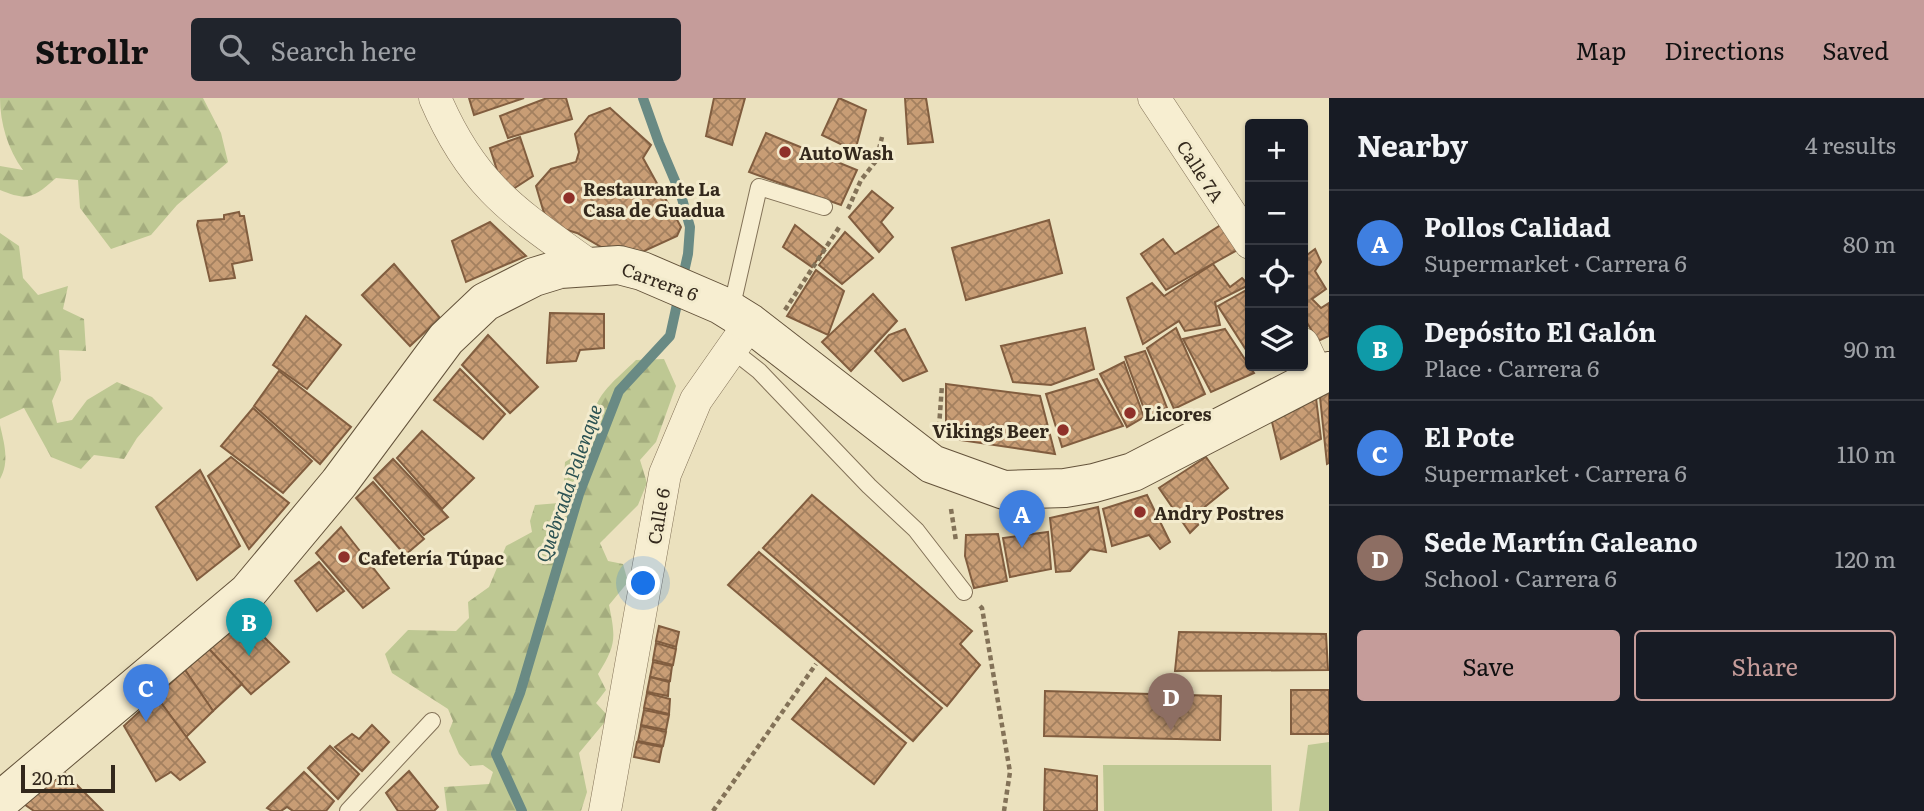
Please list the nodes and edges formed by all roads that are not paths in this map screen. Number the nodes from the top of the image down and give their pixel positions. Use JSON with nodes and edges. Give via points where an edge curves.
{"nodes":[{"id":1,"x":435,"y":98,"type":"edge"},
{"id":2,"x":1154,"y":98,"type":"edge"},
{"id":3,"x":824,"y":207,"type":"dead end"},
{"id":4,"x":1245,"y":235,"type":"edge"},
{"id":5,"x":590,"y":266,"type":"junction"},
{"id":6,"x":740,"y":325,"type":"junction"},
{"id":7,"x":1317,"y":364,"type":"edge"},
{"id":8,"x":964,"y":592,"type":"road end"},
{"id":9,"x":432,"y":721,"type":"dead end"},
{"id":10,"x":0,"y":801,"type":"edge"},
{"id":11,"x":348,"y":811,"type":"edge"},
{"id":12,"x":605,"y":811,"type":"edge"}],
"edges":[{"from":1,"to":5,"type":"street","via":[[461,151],[500,199]]},
{"from":2,"to":4,"type":"street","name":"Calle 7A"},
{"from":3,"to":6,"type":"lane","via":[[759,187]]},
{"from":5,"to":6,"type":"main road","name":"Carrera 6","via":[[619,265],[642,271]]},
{"from":5,"to":10,"type":"main road","name":"Carrera 6","via":[[534,277],[485,302],[465,320],[339,483],[247,592]]},
{"from":6,"to":7,"type":"main road","name":"Carrera 6","via":[[932,464],[1004,490],[1065,488],[1133,472]]},
{"from":6,"to":8,"type":"lane","via":[[759,371],[916,530]]},
{"from":6,"to":12,"type":"street","name":"Calle 6","via":[[696,400],[665,474]]},
{"from":9,"to":11,"type":"lane"}]}
